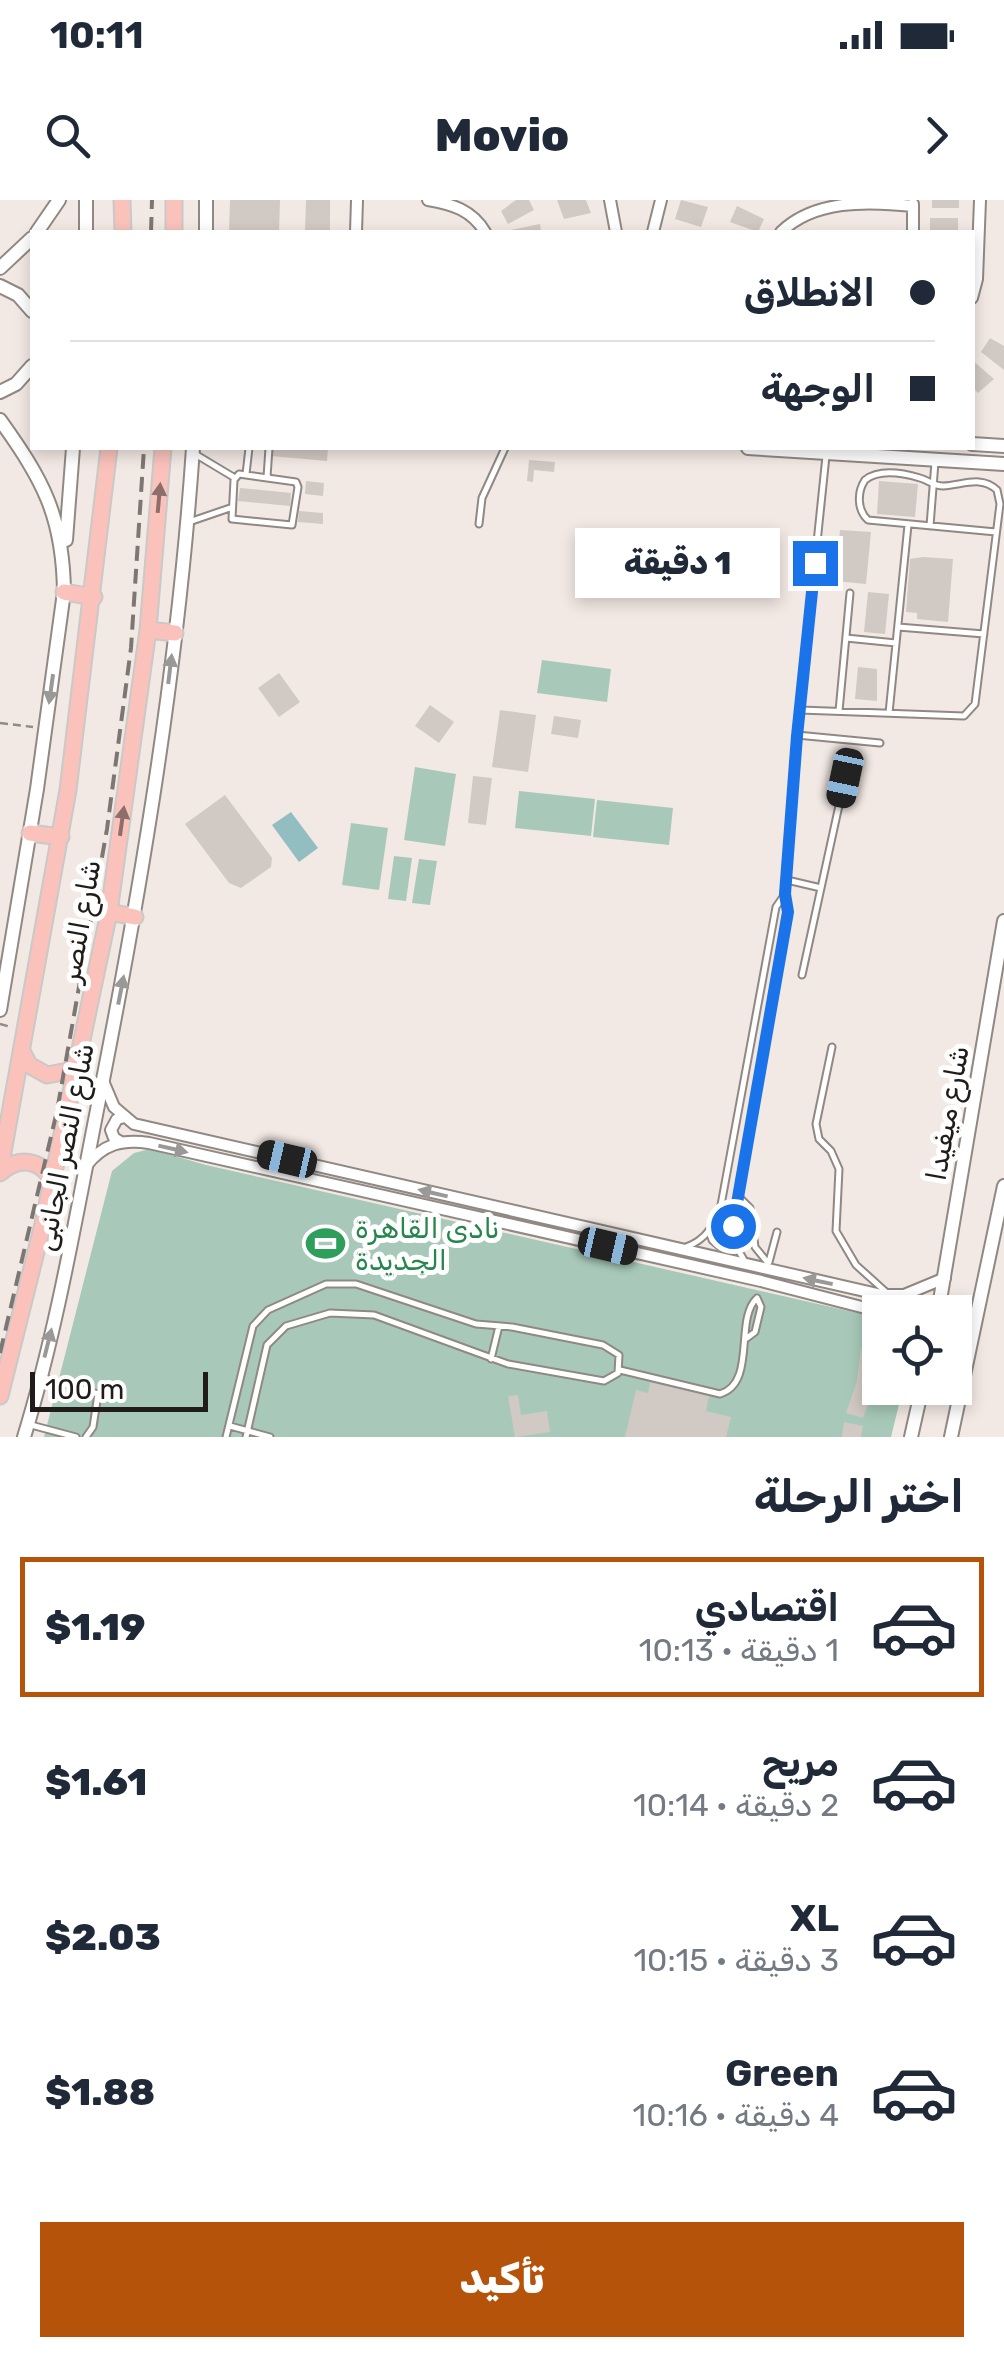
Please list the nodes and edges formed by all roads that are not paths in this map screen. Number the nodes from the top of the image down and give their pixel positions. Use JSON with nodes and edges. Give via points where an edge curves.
{"nodes":[{"id":1,"x":60,"y":200,"type":"edge"},
{"id":2,"x":86,"y":200,"type":"edge"},
{"id":3,"x":122,"y":200,"type":"edge"},
{"id":4,"x":174,"y":200,"type":"edge"},
{"id":5,"x":206,"y":200,"type":"edge"},
{"id":6,"x":357,"y":200,"type":"edge"},
{"id":7,"x":428,"y":200,"type":"edge"},
{"id":8,"x":610,"y":200,"type":"edge"},
{"id":9,"x":662,"y":200,"type":"edge"},
{"id":10,"x":980,"y":200,"type":"edge"},
{"id":11,"x":913,"y":203,"type":"edge"},
{"id":12,"x":39,"y":230,"type":"edge"},
{"id":13,"x":86,"y":230,"type":"edge"},
{"id":14,"x":123,"y":230,"type":"edge"},
{"id":15,"x":174,"y":230,"type":"edge"},
{"id":16,"x":206,"y":230,"type":"edge"},
{"id":17,"x":356,"y":230,"type":"edge"},
{"id":18,"x":483,"y":230,"type":"edge"},
{"id":19,"x":616,"y":230,"type":"edge"},
{"id":20,"x":653,"y":230,"type":"edge"},
{"id":21,"x":784,"y":230,"type":"edge"},
{"id":22,"x":912,"y":230,"type":"edge"},
{"id":23,"x":30,"y":240,"type":"edge"},
{"id":24,"x":0,"y":268,"type":"edge"},
{"id":25,"x":0,"y":286,"type":"edge"},
{"id":26,"x":975,"y":287,"type":"edge"},
{"id":27,"x":30,"y":309,"type":"edge"},
{"id":28,"x":30,"y":368,"type":"edge"},
{"id":29,"x":0,"y":392,"type":"edge"},
{"id":30,"x":0,"y":420,"type":"edge"},
{"id":31,"x":975,"y":444,"type":"edge"},
{"id":32,"x":1004,"y":446,"type":"edge"},
{"id":33,"x":73,"y":450,"type":"edge"},
{"id":34,"x":109,"y":450,"type":"edge"},
{"id":35,"x":163,"y":450,"type":"edge"},
{"id":36,"x":193,"y":450,"type":"edge"},
{"id":37,"x":249,"y":450,"type":"edge"},
{"id":38,"x":269,"y":450,"type":"edge"},
{"id":39,"x":504,"y":450,"type":"edge"},
{"id":40,"x":779,"y":450,"type":"edge"},
{"id":41,"x":826,"y":453,"type":"junction"},
{"id":42,"x":913,"y":453,"type":"edge"},
{"id":43,"x":935,"y":459,"type":"junction"},
{"id":44,"x":1004,"y":464,"type":"edge"},
{"id":45,"x":246,"y":474,"type":"junction"},
{"id":46,"x":266,"y":477,"type":"junction"},
{"id":47,"x":235,"y":478,"type":"junction"},
{"id":48,"x":933,"y":484,"type":"junction"},
{"id":49,"x":232,"y":507,"type":"junction"},
{"id":50,"x":186,"y":523,"type":"junction"},
{"id":51,"x":479,"y":524,"type":"dead end"},
{"id":52,"x":908,"y":525,"type":"junction"},
{"id":53,"x":930,"y":527,"type":"junction"},
{"id":54,"x":996,"y":532,"type":"junction"},
{"id":55,"x":64,"y":564,"type":"junction"},
{"id":56,"x":64,"y":592,"type":"junction"},
{"id":57,"x":850,"y":594,"type":"dead end"},
{"id":58,"x":94,"y":596,"type":"junction"},
{"id":59,"x":898,"y":627,"type":"junction"},
{"id":60,"x":148,"y":630,"type":"junction"},
{"id":61,"x":175,"y":633,"type":"junction"},
{"id":62,"x":984,"y":634,"type":"junction"},
{"id":63,"x":846,"y":638,"type":"junction"},
{"id":64,"x":896,"y":643,"type":"junction"},
{"id":65,"x":800,"y":710,"type":"junction"},
{"id":66,"x":840,"y":711,"type":"junction"},
{"id":67,"x":889,"y":713,"type":"junction"},
{"id":68,"x":797,"y":736,"type":"junction"},
{"id":69,"x":880,"y":743,"type":"dead end"},
{"id":70,"x":845,"y":778,"type":"dead end"},
{"id":71,"x":30,"y":832,"type":"junction"},
{"id":72,"x":61,"y":836,"type":"junction"},
{"id":73,"x":787,"y":880,"type":"junction"},
{"id":74,"x":822,"y":888,"type":"junction"},
{"id":75,"x":785,"y":894,"type":"junction"},
{"id":76,"x":109,"y":912,"type":"junction"},
{"id":77,"x":135,"y":917,"type":"junction"},
{"id":78,"x":1004,"y":921,"type":"edge"},
{"id":79,"x":802,"y":974,"type":"dead end"},
{"id":80,"x":0,"y":1010,"type":"edge"},
{"id":81,"x":832,"y":1047,"type":"dead end"},
{"id":82,"x":23,"y":1052,"type":"junction"},
{"id":83,"x":78,"y":1062,"type":"junction"},
{"id":84,"x":103,"y":1079,"type":"junction"},
{"id":85,"x":124,"y":1118,"type":"junction"},
{"id":86,"x":121,"y":1142,"type":"junction"},
{"id":87,"x":86,"y":1167,"type":"junction"},
{"id":88,"x":0,"y":1172,"type":"edge"},
{"id":89,"x":53,"y":1181,"type":"junction"},
{"id":90,"x":1004,"y":1186,"type":"edge"},
{"id":91,"x":740,"y":1196,"type":"junction"},
{"id":92,"x":711,"y":1231,"type":"junction"},
{"id":93,"x":777,"y":1232,"type":"dead end"},
{"id":94,"x":734,"y":1237,"type":"junction"},
{"id":95,"x":670,"y":1248,"type":"junction"},
{"id":96,"x":749,"y":1266,"type":"junction"},
{"id":97,"x":765,"y":1271,"type":"junction"},
{"id":98,"x":945,"y":1278,"type":"junction"},
{"id":99,"x":898,"y":1295,"type":"junction"},
{"id":100,"x":942,"y":1295,"type":"edge"},
{"id":101,"x":862,"y":1305,"type":"edge"},
{"id":102,"x":499,"y":1326,"type":"junction"},
{"id":103,"x":492,"y":1360,"type":"junction"},
{"id":104,"x":620,"y":1370,"type":"junction"},
{"id":105,"x":40,"y":1377,"type":"junction"},
{"id":106,"x":0,"y":1396,"type":"edge"},
{"id":107,"x":918,"y":1405,"type":"edge"},
{"id":108,"x":228,"y":1426,"type":"junction"},
{"id":109,"x":26,"y":1430,"type":"edge"},
{"id":110,"x":246,"y":1434,"type":"edge"},
{"id":111,"x":76,"y":1437,"type":"edge"},
{"id":112,"x":86,"y":1437,"type":"edge"},
{"id":113,"x":226,"y":1437,"type":"edge"},
{"id":114,"x":270,"y":1437,"type":"edge"},
{"id":115,"x":911,"y":1437,"type":"edge"},
{"id":116,"x":951,"y":1437,"type":"edge"}],
"edges":[{"from":1,"to":12,"type":"street"},
{"from":2,"to":13,"type":"street"},
{"from":3,"to":14,"type":"main road"},
{"from":4,"to":15,"type":"main road"},
{"from":5,"to":16,"type":"street"},
{"from":6,"to":17,"type":"street"},
{"from":7,"to":18,"type":"street","via":[[468,213]]},
{"from":8,"to":19,"type":"street"},
{"from":9,"to":20,"type":"street"},
{"from":10,"to":26,"type":"street"},
{"from":11,"to":21,"type":"street","via":[[826,202]]},
{"from":11,"to":22,"type":"street"},
{"from":23,"to":24,"type":"street"},
{"from":25,"to":27,"type":"street"},
{"from":28,"to":29,"type":"street"},
{"from":30,"to":55,"type":"street","via":[[48,496]]},
{"from":31,"to":32,"type":"street"},
{"from":33,"to":55,"type":"street"},
{"from":34,"to":58,"type":"main road","name":"شارع النصر"},
{"from":60,"to":35,"type":"main road","name":"شارع النصر","one_way":true},
{"from":36,"to":47,"type":"lane"},
{"from":36,"to":50,"type":"street","name":"شارع النصر الجانبى"},
{"from":37,"to":45,"type":"lane"},
{"from":38,"to":46,"type":"lane"},
{"from":39,"to":51,"type":"lane","via":[[482,498]]},
{"from":40,"to":41,"type":"street"},
{"from":41,"to":42,"type":"street"},
{"from":41,"to":65,"type":"lane"},
{"from":42,"to":43,"type":"street"},
{"from":43,"to":44,"type":"street"},
{"from":43,"to":48,"type":"lane"},
{"from":45,"to":46,"type":"lane"},
{"from":45,"to":47,"type":"lane"},
{"from":46,"to":49,"type":"lane","via":[[297,483],[292,525],[236,521]]},
{"from":47,"to":49,"type":"lane"},
{"from":48,"to":52,"type":"lane","via":[[880,472],[862,484],[860,512],[868,520]]},
{"from":48,"to":53,"type":"lane"},
{"from":48,"to":54,"type":"lane","via":[[994,487],[1000,499]]},
{"from":49,"to":50,"type":"lane"},
{"from":50,"to":61,"type":"street","name":"شارع النصر الجانبى"},
{"from":52,"to":53,"type":"lane"},
{"from":52,"to":59,"type":"lane"},
{"from":53,"to":54,"type":"lane"},
{"from":54,"to":62,"type":"lane"},
{"from":55,"to":56,"type":"street"},
{"from":56,"to":58,"type":"main road"},
{"from":56,"to":71,"type":"street","one_way":true},
{"from":57,"to":63,"type":"lane"},
{"from":58,"to":72,"type":"main road","name":"شارع النصر"},
{"from":59,"to":62,"type":"lane"},
{"from":59,"to":64,"type":"lane"},
{"from":60,"to":61,"type":"main road"},
{"from":76,"to":60,"type":"main road","name":"شارع النصر","one_way":true},
{"from":77,"to":61,"type":"street","name":"شارع النصر الجانبى","one_way":true},
{"from":62,"to":67,"type":"lane","via":[[976,704],[969,714]]},
{"from":63,"to":64,"type":"lane"},
{"from":63,"to":66,"type":"lane"},
{"from":64,"to":67,"type":"lane"},
{"from":65,"to":66,"type":"lane"},
{"from":65,"to":68,"type":"lane"},
{"from":66,"to":67,"type":"lane"},
{"from":68,"to":69,"type":"lane"},
{"from":68,"to":73,"type":"lane"},
{"from":70,"to":74,"type":"lane"},
{"from":71,"to":72,"type":"main road"},
{"from":71,"to":80,"type":"street"},
{"from":72,"to":82,"type":"main road","name":"شارع النصر"},
{"from":73,"to":74,"type":"lane"},
{"from":73,"to":75,"type":"lane"},
{"from":74,"to":79,"type":"lane"},
{"from":75,"to":91,"type":"lane","via":[[788,912]]},
{"from":75,"to":92,"type":"lane","via":[[776,907],[733,1151]]},
{"from":76,"to":77,"type":"main road"},
{"from":76,"to":83,"type":"main road","name":"شارع النصر"},
{"from":84,"to":77,"type":"street","name":"شارع النصر الجانبى","one_way":true},
{"from":78,"to":98,"type":"street","name":"شارع ميفيدا"},
{"from":81,"to":99,"type":"lane","via":[[816,1124],[839,1169],[836,1231],[856,1265]]},
{"from":82,"to":83,"type":"main road","via":[[29,1065],[47,1075]]},
{"from":82,"to":88,"type":"main road","name":"شارع النصر"},
{"from":83,"to":89,"type":"main road","name":"شارع النصر"},
{"from":84,"to":85,"type":"street"},
{"from":84,"to":87,"type":"street","name":"شارع النصر الجانبى"},
{"from":85,"to":86,"type":"street","via":[[112,1126]]},
{"from":95,"to":85,"type":"street","one_way":true},
{"from":86,"to":87,"type":"street"},
{"from":86,"to":97,"type":"street","one_way":true},
{"from":105,"to":87,"type":"street","name":"شارع النصر الجانبى","one_way":true},
{"from":88,"to":89,"type":"main road","via":[[28,1162]]},
{"from":89,"to":106,"type":"main road","name":"شارع النصر"},
{"from":90,"to":116,"type":"street"},
{"from":91,"to":94,"type":"lane"},
{"from":91,"to":97,"type":"lane","via":[[750,1208]]},
{"from":92,"to":94,"type":"lane","via":[[719,1246]]},
{"from":92,"to":95,"type":"lane","via":[[697,1243]]},
{"from":93,"to":97,"type":"lane"},
{"from":94,"to":96,"type":"lane"},
{"from":95,"to":96,"type":"street"},
{"from":96,"to":97,"type":"street"},
{"from":99,"to":97,"type":"street","one_way":true},
{"from":97,"to":101,"type":"street"},
{"from":97,"to":104,"type":"lane","via":[[755,1332],[747,1338],[733,1388],[720,1394]]},
{"from":98,"to":99,"type":"street"},
{"from":98,"to":100,"type":"street","name":"شارع ميفيدا"},
{"from":102,"to":103,"type":"lane"},
{"from":102,"to":104,"type":"lane","via":[[603,1346],[620,1355]]},
{"from":102,"to":108,"type":"lane","via":[[356,1284],[326,1284],[268,1310],[253,1326]]},
{"from":103,"to":104,"type":"lane","via":[[604,1381]]},
{"from":103,"to":110,"type":"lane","via":[[374,1315],[330,1313],[295,1323],[267,1345]]},
{"from":105,"to":109,"type":"street","name":"شارع النصر الجانبى"},
{"from":105,"to":112,"type":"lane","via":[[98,1394]]},
{"from":107,"to":115,"type":"street"},
{"from":108,"to":110,"type":"lane"},
{"from":108,"to":113,"type":"lane"},
{"from":109,"to":111,"type":"lane"},
{"from":110,"to":114,"type":"lane"}]}
